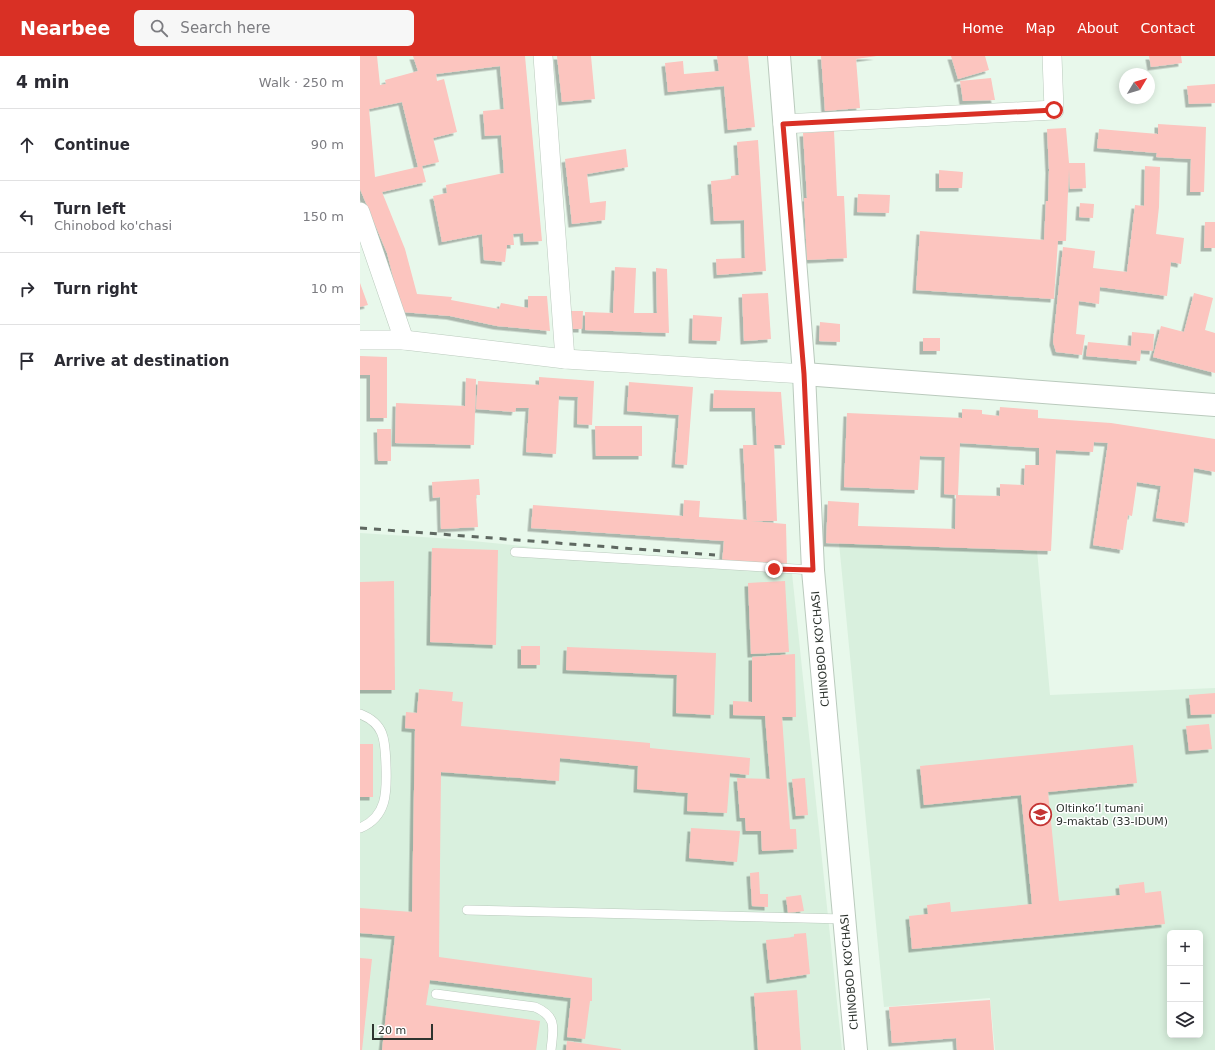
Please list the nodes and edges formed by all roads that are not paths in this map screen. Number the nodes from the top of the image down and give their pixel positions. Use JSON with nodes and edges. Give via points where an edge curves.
{"nodes":[{"id":1,"x":543,"y":56,"type":"edge"},
{"id":2,"x":779,"y":56,"type":"edge"},
{"id":3,"x":1052,"y":56,"type":"edge"},
{"id":4,"x":783,"y":124,"type":"junction"},
{"id":5,"x":360,"y":212,"type":"edge"},
{"id":6,"x":360,"y":340,"type":"edge"},
{"id":7,"x":404,"y":340,"type":"junction"},
{"id":8,"x":565,"y":358,"type":"junction"},
{"id":9,"x":804,"y":374,"type":"junction"},
{"id":10,"x":1215,"y":405,"type":"edge"},
{"id":11,"x":515,"y":552,"type":"dead end"},
{"id":12,"x":813,"y":570,"type":"junction"},
{"id":13,"x":360,"y":714,"type":"edge"},
{"id":14,"x":360,"y":828,"type":"edge"},
{"id":15,"x":467,"y":910,"type":"dead end"},
{"id":16,"x":844,"y":919,"type":"junction"},
{"id":17,"x":436,"y":994,"type":"dead end"},
{"id":18,"x":550,"y":1050,"type":"edge"},
{"id":19,"x":856,"y":1050,"type":"edge"}],
"edges":[{"from":1,"to":8,"type":"street"},
{"from":2,"to":4,"type":"street","name":"CHINOBOD KO'CHASI"},
{"from":3,"to":4,"type":"street","via":[[1054,110]]},
{"from":4,"to":9,"type":"street","name":"CHINOBOD KO'CHASI"},
{"from":5,"to":7,"type":"street"},
{"from":6,"to":7,"type":"street"},
{"from":7,"to":8,"type":"street"},
{"from":8,"to":9,"type":"street"},
{"from":9,"to":10,"type":"street"},
{"from":9,"to":12,"type":"street","name":"CHINOBOD KO'CHASI"},
{"from":11,"to":12,"type":"lane"},
{"from":12,"to":16,"type":"street","name":"CHINOBOD KO'CHASI"},
{"from":13,"to":14,"type":"lane","via":[[371,718],[383,735],[387,791],[384,805],[377,817]]},
{"from":15,"to":16,"type":"lane"},
{"from":16,"to":19,"type":"street","name":"CHINOBOD KO'CHASI"},
{"from":17,"to":18,"type":"lane","via":[[543,1010],[552,1022]]}]}
